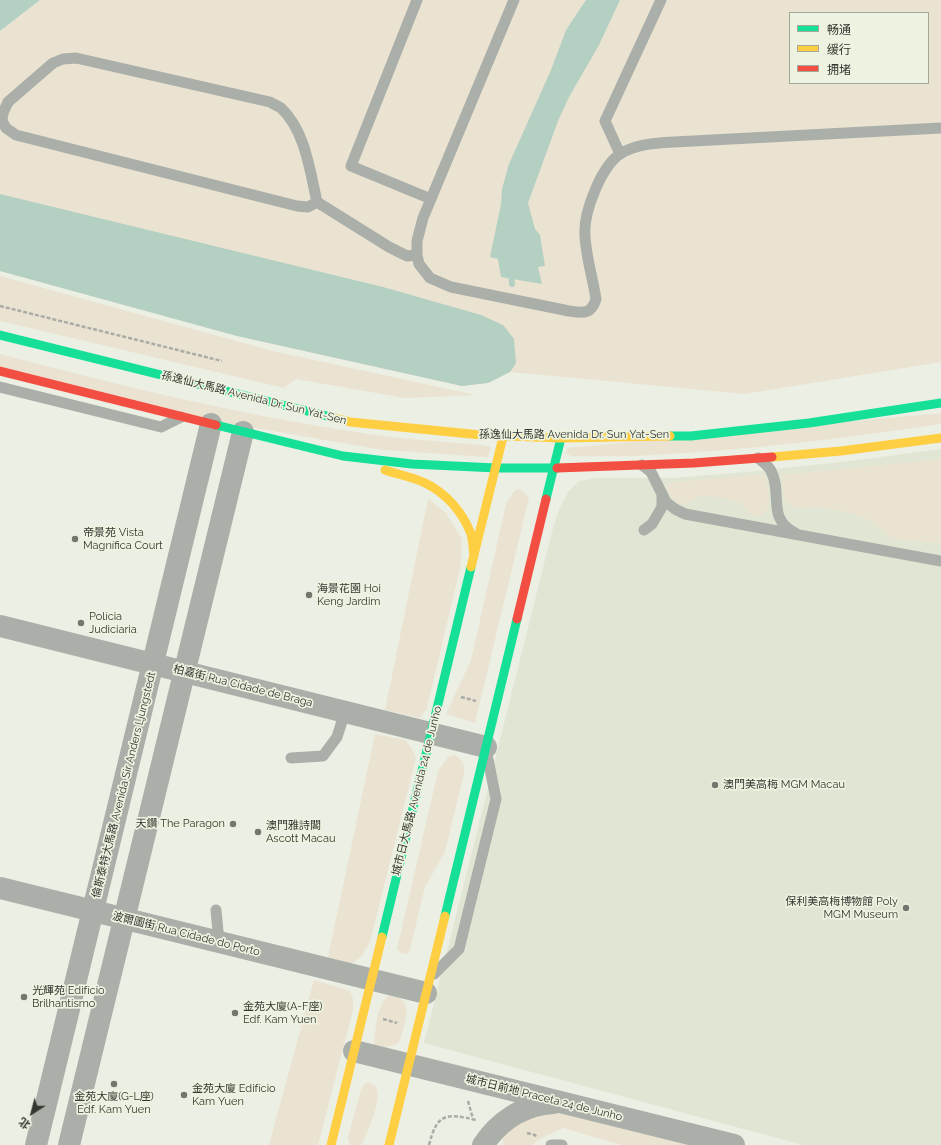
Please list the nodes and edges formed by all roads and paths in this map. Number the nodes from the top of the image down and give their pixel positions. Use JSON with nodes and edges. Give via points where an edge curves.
{"nodes":[{"id":1,"x":417,"y":0,"type":"edge"},
{"id":2,"x":514,"y":0,"type":"edge"},
{"id":3,"x":661,"y":0,"type":"edge"},
{"id":4,"x":941,"y":128,"type":"edge"},
{"id":5,"x":620,"y":154,"type":"junction"},
{"id":6,"x":431,"y":199,"type":"junction"},
{"id":7,"x":317,"y":202,"type":"junction"},
{"id":8,"x":417,"y":255,"type":"junction"},
{"id":9,"x":0,"y":306,"type":"edge"},
{"id":10,"x":0,"y":335,"type":"edge"},
{"id":11,"x":222,"y":362,"type":"dead end"},
{"id":12,"x":0,"y":372,"type":"edge"},
{"id":13,"x":0,"y":387,"type":"edge"},
{"id":14,"x":941,"y":403,"type":"edge"},
{"id":15,"x":182,"y":417,"type":"junction"},
{"id":16,"x":211,"y":424,"type":"junction"},
{"id":17,"x":243,"y":432,"type":"junction"},
{"id":18,"x":503,"y":437,"type":"junction"},
{"id":19,"x":561,"y":438,"type":"junction"},
{"id":20,"x":941,"y":438,"type":"edge"},
{"id":21,"x":342,"y":456,"type":"junction"},
{"id":22,"x":757,"y":458,"type":"junction"},
{"id":23,"x":642,"y":465,"type":"junction"},
{"id":24,"x":496,"y":468,"type":"junction"},
{"id":25,"x":554,"y":468,"type":"junction"},
{"id":26,"x":662,"y":494,"type":"junction"},
{"id":27,"x":644,"y":530,"type":"dead end"},
{"id":28,"x":797,"y":534,"type":"junction"},
{"id":29,"x":474,"y":556,"type":"junction"},
{"id":30,"x":941,"y":560,"type":"edge"},
{"id":31,"x":0,"y":626,"type":"edge"},
{"id":32,"x":153,"y":664,"type":"junction"},
{"id":33,"x":185,"y":672,"type":"junction"},
{"id":34,"x":441,"y":692,"type":"junction"},
{"id":35,"x":495,"y":706,"type":"junction"},
{"id":36,"x":345,"y":712,"type":"junction"},
{"id":37,"x":432,"y":733,"type":"junction"},
{"id":38,"x":486,"y":747,"type":"junction"},
{"id":39,"x":291,"y":758,"type":"dead end"},
{"id":40,"x":0,"y":888,"type":"edge"},
{"id":41,"x":216,"y":910,"type":"dead end"},
{"id":42,"x":93,"y":911,"type":"junction"},
{"id":43,"x":125,"y":918,"type":"junction"},
{"id":44,"x":219,"y":942,"type":"junction"},
{"id":45,"x":372,"y":980,"type":"junction"},
{"id":46,"x":427,"y":986,"type":"junction"},
{"id":47,"x":363,"y":1014,"type":"junction"},
{"id":48,"x":417,"y":1028,"type":"junction"},
{"id":49,"x":354,"y":1051,"type":"junction"},
{"id":50,"x":408,"y":1064,"type":"junction"},
{"id":51,"x":572,"y":1105,"type":"junction"},
{"id":52,"x":494,"y":1138,"type":"edge"},
{"id":53,"x":36,"y":1145,"type":"edge"},
{"id":54,"x":69,"y":1145,"type":"edge"},
{"id":55,"x":331,"y":1145,"type":"edge"},
{"id":56,"x":389,"y":1145,"type":"edge"},
{"id":57,"x":551,"y":1145,"type":"edge"},
{"id":58,"x":562,"y":1145,"type":"edge"},
{"id":59,"x":734,"y":1145,"type":"edge"}],
"edges":[{"from":1,"to":6,"type":"lane","via":[[352,166]]},
{"from":2,"to":6,"type":"lane"},
{"from":3,"to":5,"type":"lane","via":[[605,121]]},
{"from":4,"to":5,"type":"lane","via":[[660,143],[632,148]]},
{"from":5,"to":8,"type":"lane","via":[[606,170],[589,202],[585,236],[596,299],[588,312],[569,311],[451,287],[430,278],[419,264]]},
{"from":6,"to":8,"type":"lane","via":[[417,242]]},
{"from":7,"to":7,"type":"lane","via":[[308,157],[294,125],[280,108],[270,102],[76,58],[53,63],[8,102],[2,113],[2,121],[6,128],[16,135],[297,206],[308,207]]},
{"from":7,"to":8,"type":"lane","via":[[388,247],[407,256]]},
{"from":9,"to":11,"type":"path"},
{"from":10,"to":18,"type":"main road","name":"孫逸仙大馬路 Avenida Dr. Sun Yat-Sen","via":[[350,422]]},
{"from":12,"to":15,"type":"main road"},
{"from":13,"to":15,"type":"lane","via":[[161,427]]},
{"from":14,"to":19,"type":"main road","name":"孫逸仙大馬路 Avenida Dr. Sun Yat-Sen","via":[[809,423],[691,436]]},
{"from":15,"to":16,"type":"main road"},
{"from":16,"to":17,"type":"main road"},
{"from":16,"to":32,"type":"street","name":"倫斯泰特大馬路 Avenida Sir Anders Ljungstedt"},
{"from":17,"to":21,"type":"main road"},
{"from":17,"to":33,"type":"street"},
{"from":18,"to":19,"type":"main road","name":"孫逸仙大馬路 Avenida Dr. Sun Yat-Sen"},
{"from":18,"to":24,"type":"main road","name":"城市日大馬路 Avenida 24 de Junho"},
{"from":19,"to":25,"type":"main road"},
{"from":20,"to":22,"type":"main road","via":[[841,451]]},
{"from":21,"to":24,"type":"main road","via":[[412,464]]},
{"from":21,"to":29,"type":"main road","via":[[426,484],[439,491],[463,517],[471,536]]},
{"from":22,"to":23,"type":"main road"},
{"from":22,"to":28,"type":"lane","via":[[772,472],[779,517],[786,529]]},
{"from":23,"to":25,"type":"main road"},
{"from":23,"to":26,"type":"lane","via":[[652,472]]},
{"from":24,"to":25,"type":"main road"},
{"from":24,"to":29,"type":"main road","name":"城市日大馬路 Avenida 24 de Junho"},
{"from":25,"to":35,"type":"main road"},
{"from":26,"to":27,"type":"lane","via":[[662,507],[652,524]]},
{"from":26,"to":28,"type":"lane","via":[[670,506],[685,514]]},
{"from":28,"to":30,"type":"lane"},
{"from":29,"to":34,"type":"main road","name":"城市日大馬路 Avenida 24 de Junho"},
{"from":31,"to":32,"type":"street","name":"柏嘉街 Rua Cidade de Braga"},
{"from":32,"to":33,"type":"street","name":"柏嘉街 Rua Cidade de Braga"},
{"from":32,"to":42,"type":"street","name":"倫斯泰特大馬路 Avenida Sir Anders Ljungstedt"},
{"from":33,"to":36,"type":"street","name":"柏嘉街 Rua Cidade de Braga"},
{"from":33,"to":43,"type":"street","via":[[164,785]]},
{"from":34,"to":35,"type":"path"},
{"from":34,"to":37,"type":"main road","name":"城市日大馬路 Avenida 24 de Junho"},
{"from":35,"to":38,"type":"main road"},
{"from":36,"to":37,"type":"street","name":"柏嘉街 Rua Cidade de Braga"},
{"from":36,"to":39,"type":"lane","via":[[337,737],[323,756]]},
{"from":37,"to":38,"type":"street","name":"柏嘉街 Rua Cidade de Braga"},
{"from":37,"to":45,"type":"main road","name":"城市日大馬路 Avenida 24 de Junho"},
{"from":38,"to":46,"type":"main road"},
{"from":38,"to":46,"type":"lane","via":[[496,799],[459,949]]},
{"from":40,"to":42,"type":"street","name":"波爾圖街 Rua Cidade do Porto"},
{"from":41,"to":44,"type":"lane"},
{"from":42,"to":43,"type":"street","name":"波爾圖街 Rua Cidade do Porto"},
{"from":42,"to":53,"type":"street","name":"倫斯泰特大馬路 Avenida Sir Anders Ljungstedt"},
{"from":43,"to":44,"type":"street","name":"波爾圖街 Rua Cidade do Porto"},
{"from":43,"to":54,"type":"street"},
{"from":44,"to":45,"type":"street","name":"波爾圖街 Rua Cidade do Porto"},
{"from":45,"to":46,"type":"street","name":"波爾圖街 Rua Cidade do Porto"},
{"from":45,"to":47,"type":"main road","name":"城市日大馬路 Avenida 24 de Junho"},
{"from":46,"to":48,"type":"main road"},
{"from":47,"to":48,"type":"path"},
{"from":47,"to":49,"type":"main road","name":"城市日大馬路 Avenida 24 de Junho"},
{"from":48,"to":50,"type":"main road"},
{"from":49,"to":50,"type":"street","name":"城市日前地 Praceta 24 de Junho"},
{"from":49,"to":55,"type":"main road","name":"城市日大馬路 Avenida 24 de Junho"},
{"from":50,"to":51,"type":"street","name":"城市日前地 Praceta 24 de Junho"},
{"from":50,"to":56,"type":"main road"},
{"from":51,"to":52,"type":"street","via":[[545,1104],[512,1115]]},
{"from":51,"to":59,"type":"street","name":"城市日前地 Praceta 24 de Junho"},
{"from":57,"to":58,"type":"lane"}]}
